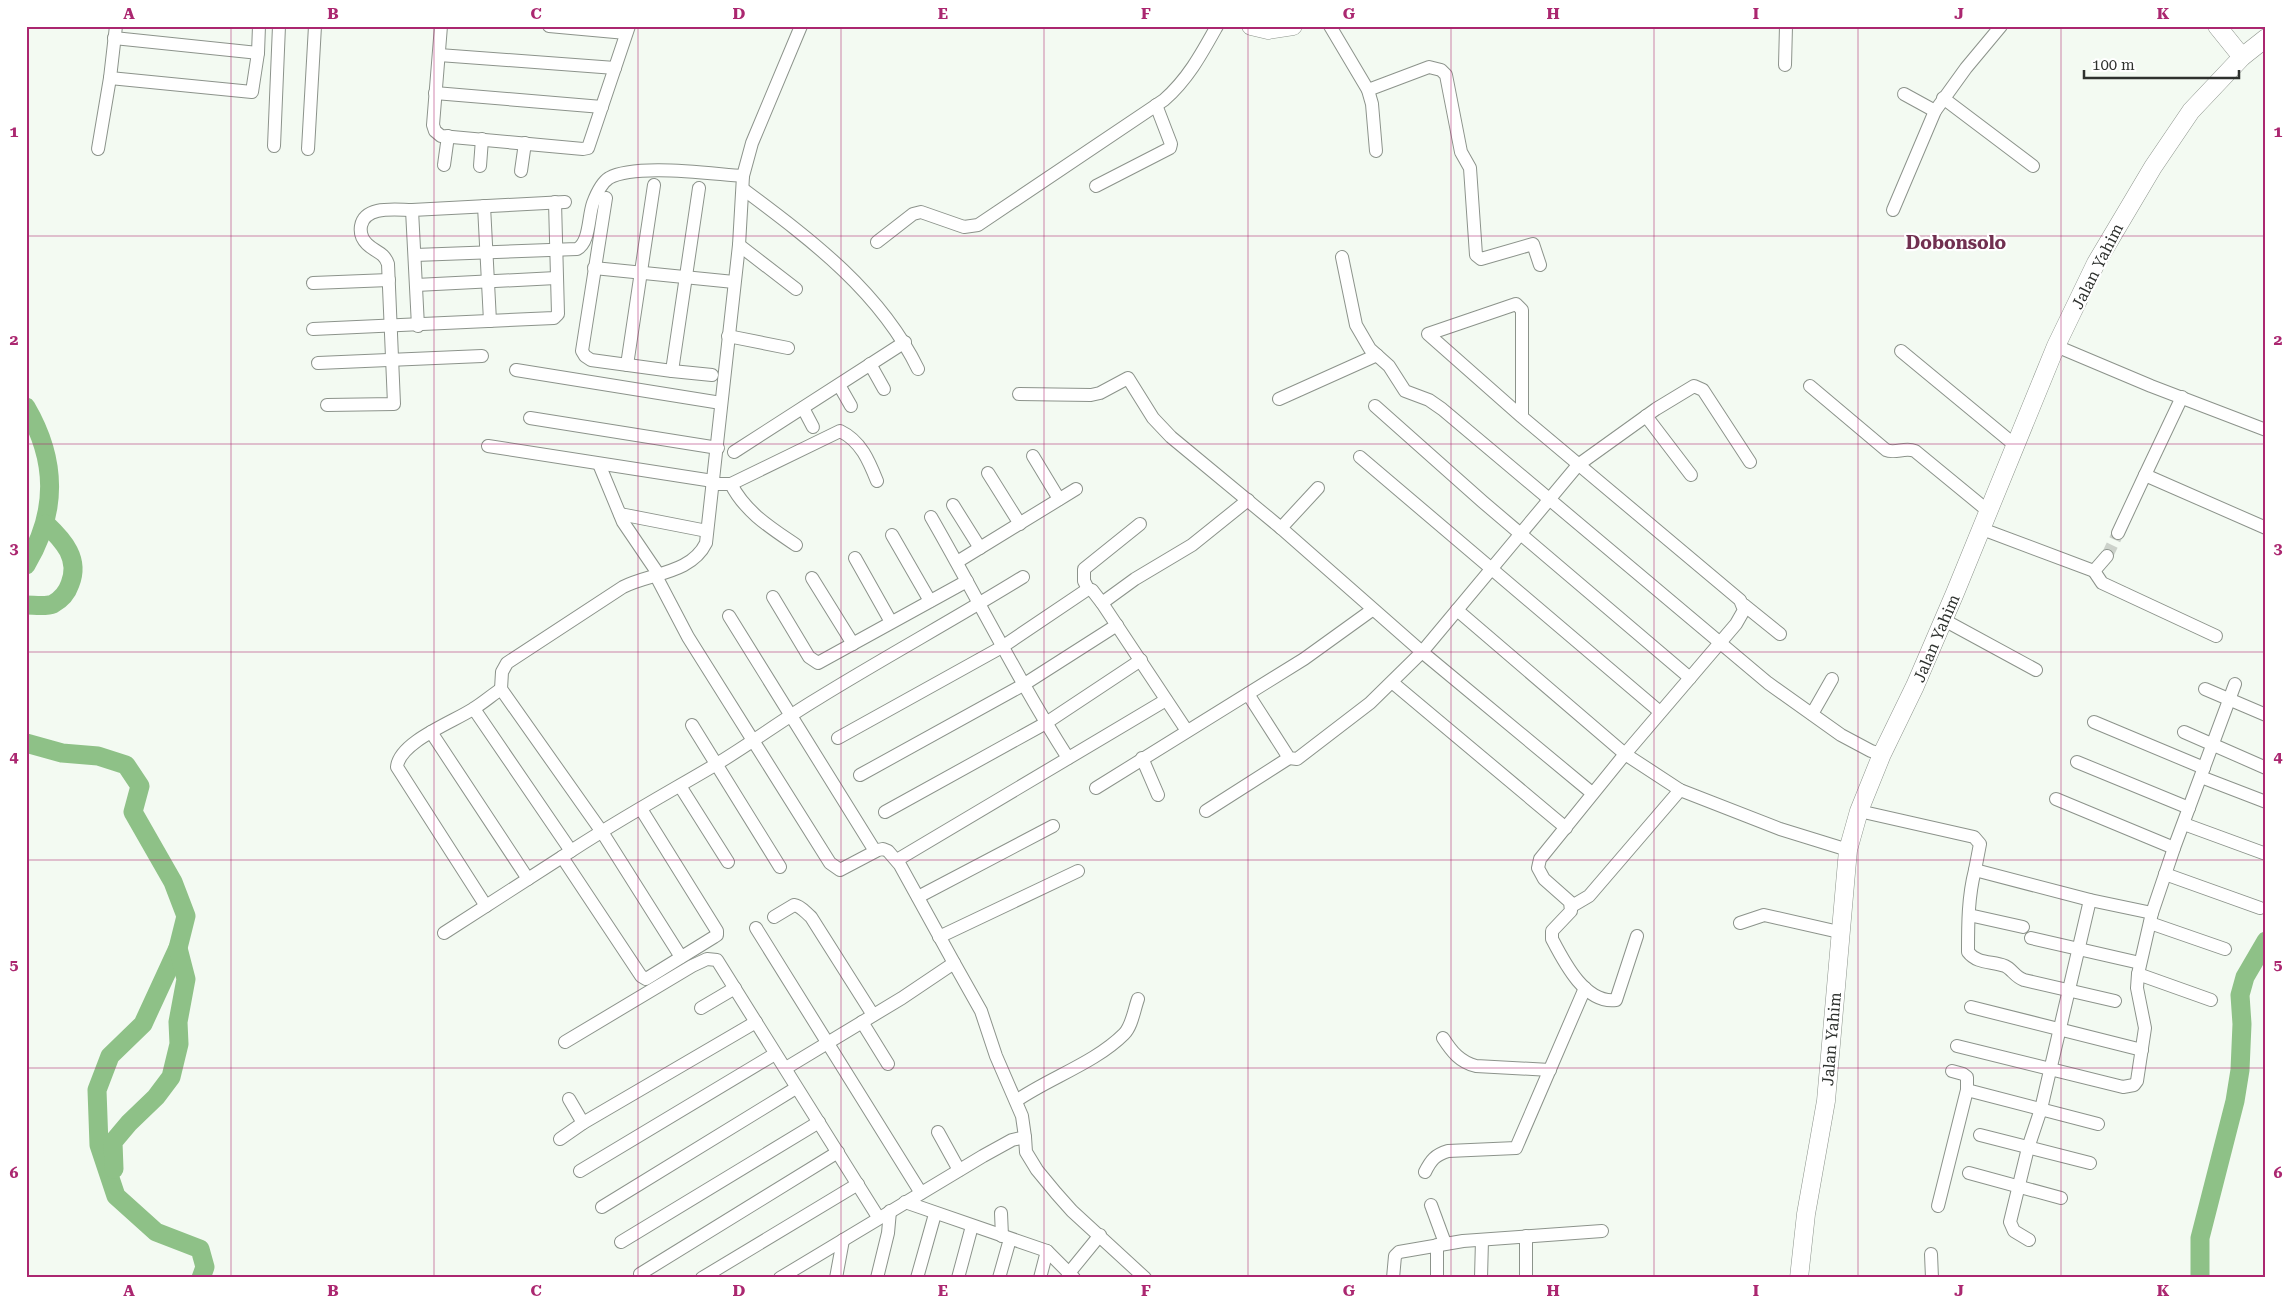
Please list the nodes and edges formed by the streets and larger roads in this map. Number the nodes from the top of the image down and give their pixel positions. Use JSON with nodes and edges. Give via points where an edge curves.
{"nodes":[{"id":1,"x":259,"y":26,"type":"edge"},
{"id":2,"x":279,"y":26,"type":"edge"},
{"id":3,"x":315,"y":26,"type":"edge"},
{"id":4,"x":441,"y":26,"type":"edge"},
{"id":5,"x":549,"y":26,"type":"edge"},
{"id":6,"x":801,"y":26,"type":"edge"},
{"id":7,"x":1217,"y":26,"type":"edge"},
{"id":8,"x":1251,"y":26,"type":"edge"},
{"id":9,"x":1293,"y":26,"type":"edge"},
{"id":10,"x":1330,"y":26,"type":"edge"},
{"id":11,"x":1786,"y":26,"type":"edge"},
{"id":12,"x":2001,"y":26,"type":"edge"},
{"id":13,"x":2217,"y":26,"type":"edge"},
{"id":14,"x":628,"y":30,"type":"edge"},
{"id":15,"x":115,"y":32,"type":"edge"},
{"id":16,"x":2266,"y":38,"type":"edge"},
{"id":17,"x":258,"y":53,"type":"junction"},
{"id":18,"x":439,"y":55,"type":"junction"},
{"id":19,"x":2242,"y":57,"type":"junction"},
{"id":20,"x":1784,"y":65,"type":"dead end"},
{"id":21,"x":615,"y":68,"type":"junction"},
{"id":22,"x":110,"y":78,"type":"junction"},
{"id":23,"x":1368,"y":90,"type":"junction"},
{"id":24,"x":436,"y":93,"type":"junction"},
{"id":25,"x":1904,"y":94,"type":"dead end"},
{"id":26,"x":1943,"y":98,"type":"junction"},
{"id":27,"x":1156,"y":105,"type":"junction"},
{"id":28,"x":602,"y":107,"type":"junction"},
{"id":29,"x":1935,"y":111,"type":"junction"},
{"id":30,"x":448,"y":136,"type":"junction"},
{"id":31,"x":482,"y":139,"type":"junction"},
{"id":32,"x":525,"y":143,"type":"junction"},
{"id":33,"x":274,"y":146,"type":"dead end"},
{"id":34,"x":98,"y":149,"type":"dead end"},
{"id":35,"x":308,"y":149,"type":"dead end"},
{"id":36,"x":1376,"y":151,"type":"dead end"},
{"id":37,"x":444,"y":165,"type":"dead end"},
{"id":38,"x":480,"y":166,"type":"dead end"},
{"id":39,"x":2033,"y":166,"type":"dead end"},
{"id":40,"x":521,"y":171,"type":"dead end"},
{"id":41,"x":743,"y":176,"type":"junction"},
{"id":42,"x":654,"y":185,"type":"dead end"},
{"id":43,"x":1096,"y":186,"type":"dead end"},
{"id":44,"x":698,"y":188,"type":"dead end"},
{"id":45,"x":743,"y":189,"type":"junction"},
{"id":46,"x":606,"y":198,"type":"dead end"},
{"id":47,"x":484,"y":206,"type":"junction"},
{"id":48,"x":412,"y":210,"type":"junction"},
{"id":49,"x":1893,"y":210,"type":"dead end"},
{"id":50,"x":878,"y":242,"type":"dead end"},
{"id":51,"x":739,"y":245,"type":"junction"},
{"id":52,"x":555,"y":250,"type":"junction"},
{"id":53,"x":488,"y":252,"type":"junction"},
{"id":54,"x":414,"y":256,"type":"junction"},
{"id":55,"x":1342,"y":257,"type":"dead end"},
{"id":56,"x":1540,"y":266,"type":"dead end"},
{"id":57,"x":594,"y":268,"type":"junction"},
{"id":58,"x":641,"y":272,"type":"junction"},
{"id":59,"x":556,"y":278,"type":"junction"},
{"id":60,"x":686,"y":278,"type":"junction"},
{"id":61,"x":389,"y":280,"type":"junction"},
{"id":62,"x":489,"y":281,"type":"junction"},
{"id":63,"x":734,"y":282,"type":"junction"},
{"id":64,"x":313,"y":283,"type":"dead end"},
{"id":65,"x":416,"y":285,"type":"junction"},
{"id":66,"x":796,"y":289,"type":"dead end"},
{"id":67,"x":490,"y":321,"type":"junction"},
{"id":68,"x":418,"y":326,"type":"junction"},
{"id":69,"x":392,"y":327,"type":"junction"},
{"id":70,"x":313,"y":329,"type":"dead end"},
{"id":71,"x":728,"y":336,"type":"junction"},
{"id":72,"x":905,"y":342,"type":"junction"},
{"id":73,"x":2056,"y":346,"type":"junction"},
{"id":74,"x":788,"y":348,"type":"dead end"},
{"id":75,"x":1901,"y":351,"type":"dead end"},
{"id":76,"x":1377,"y":355,"type":"junction"},
{"id":77,"x":482,"y":356,"type":"dead end"},
{"id":78,"x":393,"y":361,"type":"junction"},
{"id":79,"x":318,"y":363,"type":"dead end"},
{"id":80,"x":870,"y":364,"type":"junction"},
{"id":81,"x":627,"y":365,"type":"junction"},
{"id":82,"x":918,"y":369,"type":"dead end"},
{"id":83,"x":516,"y":370,"type":"dead end"},
{"id":84,"x":672,"y":371,"type":"junction"},
{"id":85,"x":712,"y":375,"type":"dead end"},
{"id":86,"x":839,"y":385,"type":"junction"},
{"id":87,"x":1810,"y":386,"type":"dead end"},
{"id":88,"x":884,"y":389,"type":"dead end"},
{"id":89,"x":1019,"y":394,"type":"dead end"},
{"id":90,"x":2182,"y":397,"type":"junction"},
{"id":91,"x":1278,"y":399,"type":"dead end"},
{"id":92,"x":721,"y":403,"type":"junction"},
{"id":93,"x":327,"y":405,"type":"dead end"},
{"id":94,"x":852,"y":406,"type":"dead end"},
{"id":95,"x":1375,"y":406,"type":"dead end"},
{"id":96,"x":803,"y":408,"type":"junction"},
{"id":97,"x":1646,"y":416,"type":"junction"},
{"id":98,"x":1522,"y":417,"type":"junction"},
{"id":99,"x":530,"y":418,"type":"dead end"},
{"id":100,"x":813,"y":427,"type":"dead end"},
{"id":101,"x":2266,"y":430,"type":"edge"},
{"id":102,"x":488,"y":446,"type":"dead end"},
{"id":103,"x":2016,"y":446,"type":"junction"},
{"id":104,"x":718,"y":448,"type":"junction"},
{"id":105,"x":734,"y":452,"type":"dead end"},
{"id":106,"x":1034,"y":456,"type":"dead end"},
{"id":107,"x":1360,"y":458,"type":"dead end"},
{"id":108,"x":1750,"y":462,"type":"dead end"},
{"id":109,"x":599,"y":464,"type":"junction"},
{"id":110,"x":1578,"y":465,"type":"junction"},
{"id":111,"x":988,"y":473,"type":"dead end"},
{"id":112,"x":1691,"y":475,"type":"dead end"},
{"id":113,"x":2144,"y":475,"type":"junction"},
{"id":114,"x":877,"y":481,"type":"dead end"},
{"id":115,"x":712,"y":483,"type":"junction"},
{"id":116,"x":731,"y":484,"type":"junction"},
{"id":117,"x":1318,"y":488,"type":"dead end"},
{"id":118,"x":1076,"y":489,"type":"dead end"},
{"id":119,"x":1059,"y":499,"type":"junction"},
{"id":120,"x":1248,"y":500,"type":"junction"},
{"id":121,"x":1550,"y":500,"type":"junction"},
{"id":122,"x":953,"y":505,"type":"dead end"},
{"id":123,"x":1988,"y":512,"type":"junction"},
{"id":124,"x":620,"y":514,"type":"junction"},
{"id":125,"x":931,"y":517,"type":"dead end"},
{"id":126,"x":1020,"y":524,"type":"junction"},
{"id":127,"x":1140,"y":524,"type":"dead end"},
{"id":128,"x":1281,"y":528,"type":"junction"},
{"id":129,"x":2266,"y":528,"type":"edge"},
{"id":130,"x":1982,"y":529,"type":"junction"},
{"id":131,"x":707,"y":531,"type":"junction"},
{"id":132,"x":2118,"y":533,"type":"tunnel mouth"},
{"id":133,"x":1522,"y":534,"type":"junction"},
{"id":134,"x":892,"y":535,"type":"dead end"},
{"id":135,"x":796,"y":545,"type":"dead end"},
{"id":136,"x":980,"y":548,"type":"junction"},
{"id":137,"x":2107,"y":556,"type":"tunnel mouth"},
{"id":138,"x":855,"y":558,"type":"dead end"},
{"id":139,"x":957,"y":562,"type":"junction"},
{"id":140,"x":1491,"y":569,"type":"junction"},
{"id":141,"x":2094,"y":571,"type":"junction"},
{"id":142,"x":658,"y":576,"type":"junction"},
{"id":143,"x":1023,"y":577,"type":"dead end"},
{"id":144,"x":812,"y":578,"type":"dead end"},
{"id":145,"x":967,"y":580,"type":"junction"},
{"id":146,"x":1088,"y":589,"type":"junction"},
{"id":147,"x":773,"y":597,"type":"dead end"},
{"id":148,"x":930,"y":601,"type":"junction"},
{"id":149,"x":980,"y":603,"type":"junction"},
{"id":150,"x":1102,"y":603,"type":"junction"},
{"id":151,"x":1744,"y":605,"type":"junction"},
{"id":152,"x":1372,"y":610,"type":"junction"},
{"id":153,"x":1457,"y":610,"type":"junction"},
{"id":154,"x":729,"y":616,"type":"dead end"},
{"id":155,"x":1944,"y":620,"type":"junction"},
{"id":156,"x":891,"y":622,"type":"junction"},
{"id":157,"x":1117,"y":625,"type":"junction"},
{"id":158,"x":1780,"y":634,"type":"dead end"},
{"id":159,"x":2216,"y":636,"type":"dead end"},
{"id":160,"x":1719,"y":643,"type":"junction"},
{"id":161,"x":853,"y":644,"type":"junction"},
{"id":162,"x":1002,"y":647,"type":"junction"},
{"id":163,"x":1422,"y":652,"type":"junction"},
{"id":164,"x":1141,"y":660,"type":"junction"},
{"id":165,"x":2036,"y":670,"type":"dead end"},
{"id":166,"x":1690,"y":678,"type":"junction"},
{"id":167,"x":1832,"y":679,"type":"dead end"},
{"id":168,"x":1393,"y":683,"type":"junction"},
{"id":169,"x":2235,"y":684,"type":"dead end"},
{"id":170,"x":1023,"y":685,"type":"junction"},
{"id":171,"x":501,"y":688,"type":"junction"},
{"id":172,"x":2205,"y":689,"type":"dead end"},
{"id":173,"x":1248,"y":694,"type":"junction"},
{"id":174,"x":1166,"y":700,"type":"junction"},
{"id":175,"x":2229,"y":700,"type":"junction"},
{"id":176,"x":474,"y":709,"type":"junction"},
{"id":177,"x":1660,"y":712,"type":"junction"},
{"id":178,"x":1812,"y":714,"type":"junction"},
{"id":179,"x":2266,"y":715,"type":"edge"},
{"id":180,"x":792,"y":716,"type":"junction"},
{"id":181,"x":2094,"y":722,"type":"dead end"},
{"id":182,"x":1046,"y":723,"type":"junction"},
{"id":183,"x":692,"y":725,"type":"dead end"},
{"id":184,"x":1187,"y":731,"type":"junction"},
{"id":185,"x":431,"y":732,"type":"junction"},
{"id":186,"x":2184,"y":732,"type":"dead end"},
{"id":187,"x":838,"y":738,"type":"dead end"},
{"id":188,"x":755,"y":741,"type":"junction"},
{"id":189,"x":2212,"y":746,"type":"junction"},
{"id":190,"x":1625,"y":754,"type":"junction"},
{"id":191,"x":1882,"y":754,"type":"junction"},
{"id":192,"x":1068,"y":758,"type":"junction"},
{"id":193,"x":1142,"y":758,"type":"junction"},
{"id":194,"x":1289,"y":758,"type":"junction"},
{"id":195,"x":2077,"y":762,"type":"dead end"},
{"id":196,"x":715,"y":765,"type":"junction"},
{"id":197,"x":2266,"y":768,"type":"edge"},
{"id":198,"x":2203,"y":772,"type":"junction"},
{"id":199,"x":860,"y":775,"type":"dead end"},
{"id":200,"x":680,"y":786,"type":"junction"},
{"id":201,"x":1096,"y":788,"type":"dead end"},
{"id":202,"x":1680,"y":790,"type":"junction"},
{"id":203,"x":1592,"y":793,"type":"junction"},
{"id":204,"x":1158,"y":795,"type":"dead end"},
{"id":205,"x":2056,"y":799,"type":"dead end"},
{"id":206,"x":2266,"y":802,"type":"edge"},
{"id":207,"x":2189,"y":808,"type":"junction"},
{"id":208,"x":641,"y":809,"type":"junction"},
{"id":209,"x":1206,"y":811,"type":"dead end"},
{"id":210,"x":1859,"y":811,"type":"junction"},
{"id":211,"x":885,"y":812,"type":"dead end"},
{"id":212,"x":2184,"y":824,"type":"junction"},
{"id":213,"x":1053,"y":826,"type":"dead end"},
{"id":214,"x":1566,"y":828,"type":"junction"},
{"id":215,"x":602,"y":832,"type":"junction"},
{"id":216,"x":2174,"y":848,"type":"junction"},
{"id":217,"x":1848,"y":850,"type":"junction"},
{"id":218,"x":874,"y":851,"type":"junction"},
{"id":219,"x":566,"y":854,"type":"junction"},
{"id":220,"x":2266,"y":854,"type":"edge"},
{"id":221,"x":897,"y":860,"type":"junction"},
{"id":222,"x":728,"y":862,"type":"dead end"},
{"id":223,"x":780,"y":867,"type":"dead end"},
{"id":224,"x":1975,"y":870,"type":"junction"},
{"id":225,"x":1078,"y":871,"type":"dead end"},
{"id":226,"x":2165,"y":874,"type":"junction"},
{"id":227,"x":528,"y":878,"type":"junction"},
{"id":228,"x":918,"y":897,"type":"junction"},
{"id":229,"x":2090,"y":900,"type":"junction"},
{"id":230,"x":486,"y":906,"type":"junction"},
{"id":231,"x":1572,"y":906,"type":"junction"},
{"id":232,"x":2260,"y":908,"type":"dead end"},
{"id":233,"x":1969,"y":915,"type":"junction"},
{"id":234,"x":774,"y":917,"type":"dead end"},
{"id":235,"x":2151,"y":918,"type":"junction"},
{"id":236,"x":1740,"y":923,"type":"dead end"},
{"id":237,"x":2023,"y":927,"type":"dead end"},
{"id":238,"x":756,"y":928,"type":"dead end"},
{"id":239,"x":1839,"y":932,"type":"junction"},
{"id":240,"x":444,"y":933,"type":"dead end"},
{"id":241,"x":1637,"y":936,"type":"dead end"},
{"id":242,"x":939,"y":937,"type":"junction"},
{"id":243,"x":2031,"y":938,"type":"dead end"},
{"id":244,"x":2226,"y":949,"type":"dead end"},
{"id":245,"x":2078,"y":950,"type":"junction"},
{"id":246,"x":681,"y":957,"type":"junction"},
{"id":247,"x":954,"y":963,"type":"junction"},
{"id":248,"x":2139,"y":968,"type":"junction"},
{"id":249,"x":735,"y":988,"type":"junction"},
{"id":250,"x":1585,"y":988,"type":"junction"},
{"id":251,"x":2068,"y":990,"type":"junction"},
{"id":252,"x":1138,"y":999,"type":"dead end"},
{"id":253,"x":2211,"y":1000,"type":"dead end"},
{"id":254,"x":2115,"y":1001,"type":"dead end"},
{"id":255,"x":1971,"y":1007,"type":"dead end"},
{"id":256,"x":701,"y":1008,"type":"dead end"},
{"id":257,"x":873,"y":1015,"type":"junction"},
{"id":258,"x":756,"y":1022,"type":"junction"},
{"id":259,"x":862,"y":1022,"type":"junction"},
{"id":260,"x":2061,"y":1030,"type":"junction"},
{"id":261,"x":1443,"y":1038,"type":"dead end"},
{"id":262,"x":565,"y":1042,"type":"dead end"},
{"id":263,"x":827,"y":1043,"type":"junction"},
{"id":264,"x":1958,"y":1046,"type":"dead end"},
{"id":265,"x":2142,"y":1050,"type":"junction"},
{"id":266,"x":775,"y":1054,"type":"junction"},
{"id":267,"x":888,"y":1064,"type":"dead end"},
{"id":268,"x":786,"y":1068,"type":"junction"},
{"id":269,"x":2050,"y":1069,"type":"junction"},
{"id":270,"x":1550,"y":1070,"type":"junction"},
{"id":271,"x":1952,"y":1071,"type":"dead end"},
{"id":272,"x":796,"y":1088,"type":"junction"},
{"id":273,"x":1967,"y":1090,"type":"junction"},
{"id":274,"x":569,"y":1099,"type":"dead end"},
{"id":275,"x":1016,"y":1101,"type":"junction"},
{"id":276,"x":2041,"y":1109,"type":"junction"},
{"id":277,"x":819,"y":1122,"type":"junction"},
{"id":278,"x":584,"y":1123,"type":"junction"},
{"id":279,"x":2098,"y":1124,"type":"dead end"},
{"id":280,"x":938,"y":1132,"type":"dead end"},
{"id":281,"x":1980,"y":1135,"type":"dead end"},
{"id":282,"x":1025,"y":1136,"type":"junction"},
{"id":283,"x":560,"y":1139,"type":"dead end"},
{"id":284,"x":2028,"y":1148,"type":"junction"},
{"id":285,"x":838,"y":1152,"type":"junction"},
{"id":286,"x":2090,"y":1163,"type":"dead end"},
{"id":287,"x":959,"y":1170,"type":"junction"},
{"id":288,"x":580,"y":1171,"type":"dead end"},
{"id":289,"x":1425,"y":1172,"type":"dead end"},
{"id":290,"x":1969,"y":1173,"type":"dead end"},
{"id":291,"x":858,"y":1184,"type":"junction"},
{"id":292,"x":2019,"y":1187,"type":"junction"},
{"id":293,"x":921,"y":1193,"type":"junction"},
{"id":294,"x":2060,"y":1198,"type":"dead end"},
{"id":295,"x":905,"y":1202,"type":"junction"},
{"id":296,"x":1431,"y":1204,"type":"dead end"},
{"id":297,"x":1938,"y":1206,"type":"dead end"},
{"id":298,"x":602,"y":1207,"type":"dead end"},
{"id":299,"x":1001,"y":1213,"type":"dead end"},
{"id":300,"x":884,"y":1214,"type":"junction"},
{"id":301,"x":935,"y":1214,"type":"junction"},
{"id":302,"x":972,"y":1226,"type":"junction"},
{"id":303,"x":1602,"y":1230,"type":"dead end"},
{"id":304,"x":1100,"y":1235,"type":"junction"},
{"id":305,"x":1526,"y":1236,"type":"junction"},
{"id":306,"x":1006,"y":1237,"type":"junction"},
{"id":307,"x":843,"y":1240,"type":"junction"},
{"id":308,"x":1482,"y":1240,"type":"junction"},
{"id":309,"x":2029,"y":1240,"type":"dead end"},
{"id":310,"x":621,"y":1242,"type":"dead end"},
{"id":311,"x":1441,"y":1244,"type":"junction"},
{"id":312,"x":1047,"y":1252,"type":"junction"},
{"id":313,"x":1931,"y":1254,"type":"dead end"},
{"id":314,"x":796,"y":1273,"type":"edge"},
{"id":315,"x":640,"y":1274,"type":"dead end"},
{"id":316,"x":1070,"y":1276,"type":"edge"},
{"id":317,"x":702,"y":1278,"type":"edge"},
{"id":318,"x":780,"y":1278,"type":"edge"},
{"id":319,"x":836,"y":1278,"type":"edge"},
{"id":320,"x":877,"y":1278,"type":"edge"},
{"id":321,"x":917,"y":1278,"type":"edge"},
{"id":322,"x":958,"y":1278,"type":"edge"},
{"id":323,"x":999,"y":1278,"type":"edge"},
{"id":324,"x":1040,"y":1278,"type":"edge"},
{"id":325,"x":1145,"y":1278,"type":"edge"},
{"id":326,"x":1393,"y":1278,"type":"edge"},
{"id":327,"x":1437,"y":1278,"type":"edge"},
{"id":328,"x":1481,"y":1278,"type":"edge"},
{"id":329,"x":1526,"y":1278,"type":"edge"},
{"id":330,"x":1799,"y":1278,"type":"edge"},
{"id":331,"x":1932,"y":1278,"type":"edge"}],
"edges":[{"from":1,"to":17,"type":"street"},
{"from":2,"to":33,"type":"street"},
{"from":3,"to":35,"type":"street"},
{"from":4,"to":18,"type":"street"},
{"from":5,"to":14,"type":"street"},
{"from":6,"to":41,"type":"street","via":[[752,143]]},
{"from":7,"to":27,"type":"street","via":[[1178,88]]},
{"from":8,"to":9,"type":"street","via":[[1268,30]]},
{"from":10,"to":23,"type":"street"},
{"from":11,"to":20,"type":"street"},
{"from":12,"to":26,"type":"street"},
{"from":13,"to":19,"type":"street"},
{"from":14,"to":21,"type":"street"},
{"from":15,"to":17,"type":"street"},
{"from":15,"to":22,"type":"street"},
{"from":16,"to":19,"type":"street","name":"Jalan Yahim"},
{"from":17,"to":22,"type":"street","via":[[252,92]]},
{"from":18,"to":21,"type":"street"},
{"from":18,"to":24,"type":"street"},
{"from":19,"to":73,"type":"street","name":"Jalan Yahim","via":[[2191,111],[2153,167],[2101,255]]},
{"from":21,"to":28,"type":"street"},
{"from":22,"to":34,"type":"street"},
{"from":23,"to":36,"type":"street"},
{"from":23,"to":56,"type":"street","via":[[1429,67],[1441,70],[1446,76],[1461,152],[1470,168],[1476,255],[1481,259],[1533,244]]},
{"from":24,"to":28,"type":"street"},
{"from":24,"to":30,"type":"street","via":[[433,125],[441,136]]},
{"from":25,"to":29,"type":"street"},
{"from":26,"to":29,"type":"street"},
{"from":26,"to":39,"type":"street"},
{"from":27,"to":43,"type":"street","via":[[1170,148]]},
{"from":27,"to":50,"type":"street","via":[[978,225],[964,227],[921,212],[913,214]]},
{"from":28,"to":32,"type":"street","via":[[588,148]]},
{"from":29,"to":49,"type":"street"},
{"from":30,"to":31,"type":"street"},
{"from":30,"to":37,"type":"street"},
{"from":31,"to":32,"type":"street"},
{"from":31,"to":38,"type":"street"},
{"from":32,"to":40,"type":"street"},
{"from":41,"to":45,"type":"street"},
{"from":41,"to":52,"type":"street","via":[[641,172],[610,178],[602,184],[593,203],[583,244],[577,249]]},
{"from":42,"to":58,"type":"street"},
{"from":44,"to":60,"type":"street"},
{"from":45,"to":51,"type":"street"},
{"from":45,"to":72,"type":"street","via":[[839,266],[891,322]]},
{"from":46,"to":57,"type":"street"},
{"from":47,"to":48,"type":"street"},
{"from":47,"to":52,"type":"street","via":[[560,202]]},
{"from":47,"to":53,"type":"street"},
{"from":48,"to":54,"type":"street"},
{"from":48,"to":61,"type":"street","via":[[375,211],[362,221],[361,230],[367,244],[385,256]]},
{"from":51,"to":63,"type":"street"},
{"from":51,"to":66,"type":"street"},
{"from":52,"to":53,"type":"street"},
{"from":52,"to":59,"type":"street"},
{"from":53,"to":54,"type":"street"},
{"from":53,"to":62,"type":"street"},
{"from":54,"to":65,"type":"street"},
{"from":55,"to":76,"type":"street","via":[[1356,325]]},
{"from":57,"to":58,"type":"street"},
{"from":57,"to":81,"type":"street","via":[[582,351],[591,360]]},
{"from":58,"to":60,"type":"street"},
{"from":58,"to":81,"type":"street"},
{"from":59,"to":62,"type":"street"},
{"from":59,"to":67,"type":"street","via":[[558,314],[554,318]]},
{"from":60,"to":63,"type":"street"},
{"from":60,"to":84,"type":"street"},
{"from":61,"to":64,"type":"street"},
{"from":61,"to":69,"type":"street"},
{"from":62,"to":65,"type":"street"},
{"from":62,"to":67,"type":"street"},
{"from":63,"to":71,"type":"street"},
{"from":65,"to":68,"type":"street"},
{"from":67,"to":68,"type":"street"},
{"from":68,"to":69,"type":"street"},
{"from":69,"to":70,"type":"street"},
{"from":69,"to":78,"type":"street"},
{"from":71,"to":74,"type":"street"},
{"from":71,"to":92,"type":"street"},
{"from":72,"to":80,"type":"street"},
{"from":72,"to":82,"type":"street"},
{"from":73,"to":90,"type":"street"},
{"from":73,"to":103,"type":"street","name":"Jalan Yahim"},
{"from":75,"to":103,"type":"street"},
{"from":76,"to":91,"type":"street"},
{"from":76,"to":121,"type":"street","via":[[1405,391],[1442,409]]},
{"from":77,"to":78,"type":"street"},
{"from":78,"to":79,"type":"street"},
{"from":78,"to":93,"type":"street","via":[[394,404]]},
{"from":80,"to":86,"type":"street"},
{"from":80,"to":88,"type":"street"},
{"from":81,"to":84,"type":"street"},
{"from":83,"to":92,"type":"street"},
{"from":84,"to":85,"type":"street"},
{"from":86,"to":94,"type":"street"},
{"from":86,"to":96,"type":"street"},
{"from":87,"to":123,"type":"street","via":[[1886,450],[1915,451]]},
{"from":89,"to":120,"type":"street","via":[[1091,395],[1128,378],[1163,429]]},
{"from":90,"to":101,"type":"street"},
{"from":90,"to":113,"type":"street"},
{"from":92,"to":104,"type":"street"},
{"from":95,"to":133,"type":"street"},
{"from":96,"to":100,"type":"street"},
{"from":96,"to":105,"type":"street"},
{"from":97,"to":108,"type":"street","via":[[1694,386],[1698,387]]},
{"from":97,"to":110,"type":"street"},
{"from":97,"to":112,"type":"street"},
{"from":98,"to":98,"type":"street","via":[[1515,411],[1428,334],[1516,304],[1520,306]]},
{"from":98,"to":110,"type":"street"},
{"from":99,"to":104,"type":"street"},
{"from":102,"to":109,"type":"street"},
{"from":103,"to":123,"type":"street","name":"Jalan Yahim"},
{"from":104,"to":115,"type":"street"},
{"from":106,"to":119,"type":"street"},
{"from":107,"to":140,"type":"street"},
{"from":109,"to":115,"type":"street"},
{"from":109,"to":124,"type":"street"},
{"from":110,"to":121,"type":"street"},
{"from":110,"to":151,"type":"street"},
{"from":111,"to":126,"type":"street"},
{"from":113,"to":129,"type":"street"},
{"from":113,"to":132,"type":"street"},
{"from":114,"to":116,"type":"street","via":[[867,456],[850,436],[840,431]]},
{"from":115,"to":116,"type":"street"},
{"from":115,"to":131,"type":"street"},
{"from":116,"to":135,"type":"street","via":[[746,508]]},
{"from":117,"to":128,"type":"street"},
{"from":118,"to":119,"type":"street"},
{"from":119,"to":126,"type":"street"},
{"from":120,"to":128,"type":"street"},
{"from":120,"to":150,"type":"street","via":[[1192,546],[1135,579]]},
{"from":121,"to":133,"type":"street"},
{"from":121,"to":160,"type":"street"},
{"from":122,"to":136,"type":"street"},
{"from":123,"to":130,"type":"street","name":"Jalan Yahim"},
{"from":124,"to":131,"type":"street"},
{"from":124,"to":142,"type":"street"},
{"from":125,"to":139,"type":"street"},
{"from":126,"to":136,"type":"street"},
{"from":127,"to":146,"type":"street","via":[[1084,569]]},
{"from":128,"to":152,"type":"street"},
{"from":130,"to":141,"type":"street"},
{"from":130,"to":155,"type":"street","name":"Jalan Yahim"},
{"from":131,"to":142,"type":"street","via":[[701,552],[690,562]]},
{"from":133,"to":140,"type":"street"},
{"from":133,"to":166,"type":"street"},
{"from":134,"to":148,"type":"street"},
{"from":136,"to":139,"type":"street"},
{"from":137,"to":141,"type":"street"},
{"from":138,"to":156,"type":"street"},
{"from":139,"to":145,"type":"street"},
{"from":140,"to":153,"type":"street"},
{"from":140,"to":177,"type":"street"},
{"from":141,"to":159,"type":"street","via":[[2102,583]]},
{"from":142,"to":171,"type":"street","via":[[638,579],[623,587],[507,663],[502,672]]},
{"from":142,"to":188,"type":"street","via":[[688,637]]},
{"from":143,"to":149,"type":"street"},
{"from":144,"to":161,"type":"street"},
{"from":145,"to":148,"type":"street"},
{"from":145,"to":149,"type":"street"},
{"from":146,"to":150,"type":"street"},
{"from":146,"to":162,"type":"street"},
{"from":147,"to":161,"type":"street","via":[[809,657],[818,663]]},
{"from":148,"to":156,"type":"street"},
{"from":149,"to":162,"type":"street"},
{"from":149,"to":180,"type":"street"},
{"from":150,"to":157,"type":"street"},
{"from":151,"to":158,"type":"street"},
{"from":151,"to":160,"type":"street","via":[[1736,624]]},
{"from":152,"to":163,"type":"street"},
{"from":152,"to":173,"type":"street"},
{"from":153,"to":163,"type":"street"},
{"from":153,"to":190,"type":"street"},
{"from":154,"to":180,"type":"street"},
{"from":155,"to":165,"type":"street"},
{"from":155,"to":191,"type":"street","name":"Jalan Yahim"},
{"from":156,"to":161,"type":"street"},
{"from":157,"to":164,"type":"street"},
{"from":157,"to":170,"type":"street"},
{"from":160,"to":166,"type":"street"},
{"from":160,"to":178,"type":"street"},
{"from":162,"to":170,"type":"street"},
{"from":162,"to":187,"type":"street"},
{"from":163,"to":168,"type":"street"},
{"from":163,"to":203,"type":"street"},
{"from":164,"to":174,"type":"street"},
{"from":164,"to":182,"type":"street"},
{"from":166,"to":177,"type":"street"},
{"from":167,"to":178,"type":"street"},
{"from":168,"to":194,"type":"street","via":[[1336,731],[1297,759]]},
{"from":168,"to":214,"type":"street"},
{"from":169,"to":175,"type":"street"},
{"from":170,"to":182,"type":"street"},
{"from":170,"to":199,"type":"street"},
{"from":171,"to":176,"type":"street"},
{"from":171,"to":215,"type":"street"},
{"from":172,"to":175,"type":"street"},
{"from":173,"to":184,"type":"street"},
{"from":173,"to":194,"type":"street"},
{"from":174,"to":184,"type":"street"},
{"from":174,"to":192,"type":"street"},
{"from":175,"to":179,"type":"street"},
{"from":175,"to":189,"type":"street"},
{"from":176,"to":185,"type":"street"},
{"from":176,"to":219,"type":"street"},
{"from":177,"to":190,"type":"street"},
{"from":178,"to":191,"type":"street","via":[[1854,743]]},
{"from":180,"to":188,"type":"street"},
{"from":180,"to":218,"type":"street"},
{"from":181,"to":198,"type":"street"},
{"from":182,"to":192,"type":"street"},
{"from":182,"to":211,"type":"street"},
{"from":183,"to":196,"type":"street"},
{"from":184,"to":193,"type":"street"},
{"from":185,"to":227,"type":"street"},
{"from":185,"to":230,"type":"street","via":[[409,746],[398,759],[397,766]]},
{"from":186,"to":189,"type":"street"},
{"from":188,"to":196,"type":"street"},
{"from":188,"to":218,"type":"street","via":[[835,867],[845,868]]},
{"from":189,"to":197,"type":"street"},
{"from":189,"to":198,"type":"street"},
{"from":190,"to":202,"type":"street"},
{"from":190,"to":203,"type":"street"},
{"from":191,"to":210,"type":"street","name":"Jalan Yahim"},
{"from":192,"to":221,"type":"street"},
{"from":193,"to":201,"type":"street"},
{"from":193,"to":204,"type":"street"},
{"from":194,"to":209,"type":"street"},
{"from":195,"to":207,"type":"street"},
{"from":196,"to":200,"type":"street"},
{"from":196,"to":223,"type":"street"},
{"from":198,"to":206,"type":"street"},
{"from":198,"to":207,"type":"street"},
{"from":200,"to":208,"type":"street"},
{"from":200,"to":222,"type":"street"},
{"from":202,"to":217,"type":"street","via":[[1780,829]]},
{"from":202,"to":231,"type":"street","via":[[1589,896]]},
{"from":203,"to":214,"type":"street"},
{"from":205,"to":216,"type":"street"},
{"from":207,"to":212,"type":"street"},
{"from":208,"to":215,"type":"street"},
{"from":208,"to":246,"type":"street","via":[[717,931],[714,938]]},
{"from":210,"to":217,"type":"street","name":"Jalan Yahim"},
{"from":210,"to":224,"type":"street","via":[[1974,837],[1980,844]]},
{"from":212,"to":216,"type":"street"},
{"from":212,"to":220,"type":"street"},
{"from":213,"to":228,"type":"street"},
{"from":214,"to":231,"type":"street","via":[[1540,859],[1538,868],[1544,879]]},
{"from":215,"to":219,"type":"street"},
{"from":215,"to":246,"type":"street"},
{"from":216,"to":226,"type":"street"},
{"from":217,"to":239,"type":"street","name":"Jalan Yahim"},
{"from":218,"to":221,"type":"street","via":[[883,849]]},
{"from":219,"to":227,"type":"street"},
{"from":219,"to":246,"type":"street","via":[[641,976],[650,978]]},
{"from":221,"to":228,"type":"street"},
{"from":224,"to":229,"type":"street"},
{"from":224,"to":233,"type":"street"},
{"from":225,"to":242,"type":"street"},
{"from":226,"to":232,"type":"street"},
{"from":226,"to":235,"type":"street"},
{"from":227,"to":230,"type":"street"},
{"from":228,"to":242,"type":"street"},
{"from":229,"to":235,"type":"street"},
{"from":229,"to":245,"type":"street"},
{"from":230,"to":240,"type":"street"},
{"from":231,"to":250,"type":"street","via":[[1552,931],[1552,939]]},
{"from":233,"to":237,"type":"street"},
{"from":233,"to":251,"type":"street","via":[[1968,952],[1974,958],[2003,965],[2018,978]]},
{"from":234,"to":257,"type":"street","via":[[794,905],[805,911]]},
{"from":235,"to":244,"type":"street"},
{"from":235,"to":248,"type":"street"},
{"from":236,"to":239,"type":"street","via":[[1764,915]]},
{"from":238,"to":263,"type":"street"},
{"from":239,"to":330,"type":"street","name":"Jalan Yahim","via":[[1827,1092],[1806,1214]]},
{"from":241,"to":250,"type":"street","via":[[1616,1000],[1600,997]]},
{"from":242,"to":247,"type":"street"},
{"from":243,"to":245,"type":"street"},
{"from":245,"to":248,"type":"street"},
{"from":245,"to":251,"type":"street"},
{"from":247,"to":257,"type":"street"},
{"from":247,"to":275,"type":"street","via":[[981,1010],[998,1063]]},
{"from":248,"to":253,"type":"street"},
{"from":248,"to":265,"type":"street","via":[[2138,988],[2145,1028]]},
{"from":249,"to":256,"type":"street"},
{"from":249,"to":258,"type":"street"},
{"from":249,"to":262,"type":"street","via":[[717,960],[707,958]]},
{"from":250,"to":270,"type":"street"},
{"from":251,"to":254,"type":"street"},
{"from":251,"to":260,"type":"street"},
{"from":252,"to":275,"type":"street","via":[[1124,1034]]},
{"from":255,"to":260,"type":"street"},
{"from":257,"to":259,"type":"street"},
{"from":258,"to":266,"type":"street"},
{"from":258,"to":278,"type":"street"},
{"from":259,"to":263,"type":"street"},
{"from":259,"to":267,"type":"street"},
{"from":260,"to":265,"type":"street"},
{"from":260,"to":269,"type":"street"},
{"from":261,"to":270,"type":"street","via":[[1452,1052],[1468,1064]]},
{"from":263,"to":268,"type":"street"},
{"from":263,"to":293,"type":"street"},
{"from":264,"to":269,"type":"street"},
{"from":265,"to":269,"type":"street","via":[[2137,1081],[2130,1087]]},
{"from":266,"to":268,"type":"street"},
{"from":266,"to":288,"type":"street"},
{"from":268,"to":272,"type":"street"},
{"from":269,"to":276,"type":"street"},
{"from":270,"to":289,"type":"street","via":[[1516,1148],[1448,1151],[1430,1160]]},
{"from":271,"to":273,"type":"street","via":[[1967,1077]]},
{"from":272,"to":277,"type":"street"},
{"from":272,"to":298,"type":"street"},
{"from":273,"to":276,"type":"street"},
{"from":273,"to":297,"type":"street"},
{"from":274,"to":278,"type":"street"},
{"from":275,"to":282,"type":"street"},
{"from":276,"to":279,"type":"street"},
{"from":276,"to":284,"type":"street"},
{"from":277,"to":285,"type":"street"},
{"from":277,"to":310,"type":"street"},
{"from":278,"to":283,"type":"street"},
{"from":280,"to":287,"type":"street"},
{"from":281,"to":284,"type":"street"},
{"from":282,"to":287,"type":"street"},
{"from":282,"to":304,"type":"street","via":[[1026,1152],[1037,1170],[1072,1210]]},
{"from":284,"to":286,"type":"street"},
{"from":284,"to":292,"type":"street"},
{"from":285,"to":291,"type":"street"},
{"from":285,"to":315,"type":"street"},
{"from":287,"to":293,"type":"street"},
{"from":290,"to":292,"type":"street"},
{"from":291,"to":300,"type":"street"},
{"from":291,"to":317,"type":"street"},
{"from":292,"to":294,"type":"street"},
{"from":292,"to":309,"type":"street","via":[[2010,1222],[2014,1231]]},
{"from":293,"to":295,"type":"street"},
{"from":295,"to":300,"type":"street"},
{"from":295,"to":301,"type":"street"},
{"from":296,"to":311,"type":"street"},
{"from":299,"to":306,"type":"street"},
{"from":300,"to":307,"type":"street"},
{"from":300,"to":320,"type":"street","via":[[888,1233]]},
{"from":301,"to":302,"type":"street"},
{"from":301,"to":321,"type":"street"},
{"from":302,"to":306,"type":"street"},
{"from":302,"to":322,"type":"street"},
{"from":303,"to":305,"type":"street"},
{"from":304,"to":316,"type":"street"},
{"from":304,"to":325,"type":"street"},
{"from":305,"to":308,"type":"street"},
{"from":305,"to":329,"type":"street"},
{"from":306,"to":312,"type":"street"},
{"from":306,"to":323,"type":"street"},
{"from":307,"to":314,"type":"street"},
{"from":307,"to":319,"type":"street"},
{"from":308,"to":311,"type":"street"},
{"from":308,"to":328,"type":"street"},
{"from":311,"to":326,"type":"street","via":[[1397,1253]]},
{"from":311,"to":327,"type":"street"},
{"from":312,"to":316,"type":"street"},
{"from":312,"to":324,"type":"street"},
{"from":313,"to":331,"type":"street"},
{"from":314,"to":318,"type":"street"}]}
